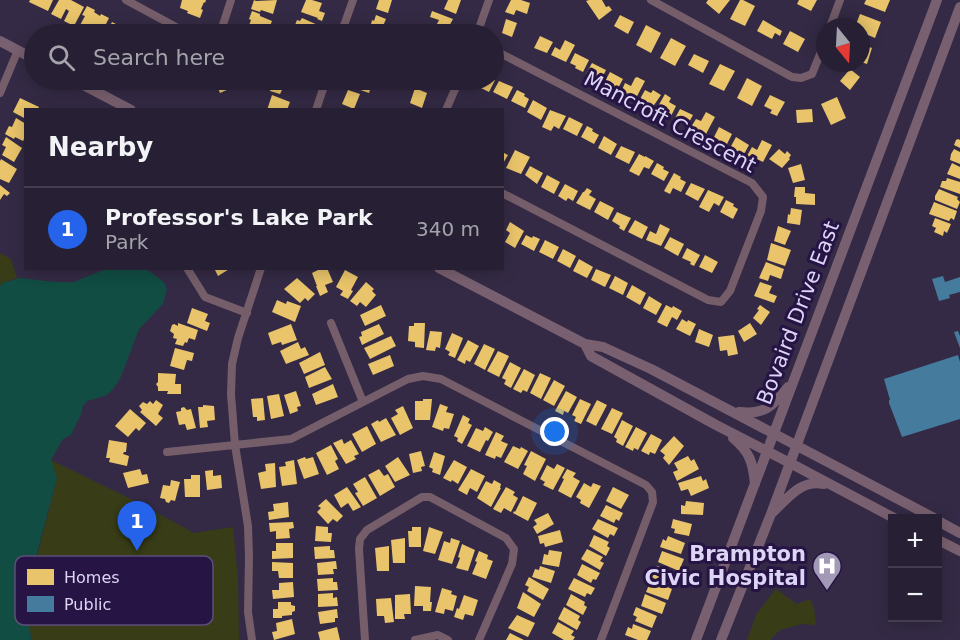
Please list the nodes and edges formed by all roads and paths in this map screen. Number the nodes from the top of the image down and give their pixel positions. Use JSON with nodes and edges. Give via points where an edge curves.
{"nodes":[{"id":1,"x":126,"y":0,"type":"edge"},
{"id":2,"x":231,"y":0,"type":"edge"},
{"id":3,"x":353,"y":0,"type":"edge"},
{"id":4,"x":489,"y":0,"type":"edge"},
{"id":5,"x":651,"y":0,"type":"edge"},
{"id":6,"x":840,"y":0,"type":"edge"},
{"id":7,"x":938,"y":0,"type":"edge"},
{"id":8,"x":960,"y":7,"type":"edge"},
{"id":9,"x":833,"y":18,"type":"edge"},
{"id":10,"x":170,"y":24,"type":"edge"},
{"id":11,"x":223,"y":24,"type":"edge"},
{"id":12,"x":345,"y":24,"type":"edge"},
{"id":13,"x":481,"y":24,"type":"edge"},
{"id":14,"x":0,"y":41,"type":"edge"},
{"id":15,"x":18,"y":50,"type":"junction"},
{"id":16,"x":24,"y":53,"type":"edge"},
{"id":17,"x":504,"y":55,"type":"edge"},
{"id":18,"x":816,"y":64,"type":"edge"},
{"id":19,"x":93,"y":90,"type":"edge"},
{"id":20,"x":323,"y":90,"type":"edge"},
{"id":21,"x":455,"y":90,"type":"edge"},
{"id":22,"x":0,"y":93,"type":"edge"},
{"id":23,"x":127,"y":108,"type":"edge"},
{"id":24,"x":317,"y":108,"type":"edge"},
{"id":25,"x":447,"y":108,"type":"edge"},
{"id":26,"x":504,"y":194,"type":"edge"},
{"id":27,"x":188,"y":270,"type":"edge"},
{"id":28,"x":260,"y":270,"type":"edge"},
{"id":29,"x":443,"y":270,"type":"edge"},
{"id":30,"x":247,"y":313,"type":"junction"},
{"id":31,"x":331,"y":323,"type":"dead end"},
{"id":32,"x":585,"y":344,"type":"junction"},
{"id":33,"x":795,"y":377,"type":"junction"},
{"id":34,"x":363,"y":402,"type":"junction"},
{"id":35,"x":733,"y":412,"type":"junction"},
{"id":36,"x":716,"y":425,"type":"junction"},
{"id":37,"x":774,"y":434,"type":"junction"},
{"id":38,"x":236,"y":445,"type":"junction"},
{"id":39,"x":797,"y":445,"type":"junction"},
{"id":40,"x":166,"y":452,"type":"dead end"},
{"id":41,"x":768,"y":452,"type":"junction"},
{"id":42,"x":790,"y":463,"type":"junction"},
{"id":43,"x":831,"y":486,"type":"junction"},
{"id":44,"x":755,"y":487,"type":"junction"},
{"id":45,"x":771,"y":514,"type":"junction"},
{"id":46,"x":925,"y":514,"type":"edge"},
{"id":47,"x":888,"y":516,"type":"edge"},
{"id":48,"x":942,"y":523,"type":"edge"},
{"id":49,"x":960,"y":533,"type":"edge"},
{"id":50,"x":942,"y":542,"type":"edge"},
{"id":51,"x":960,"y":551,"type":"edge"},
{"id":52,"x":252,"y":640,"type":"edge"},
{"id":53,"x":365,"y":640,"type":"edge"},
{"id":54,"x":415,"y":640,"type":"edge"},
{"id":55,"x":448,"y":640,"type":"edge"},
{"id":56,"x":479,"y":640,"type":"edge"},
{"id":57,"x":601,"y":640,"type":"edge"},
{"id":58,"x":696,"y":640,"type":"edge"},
{"id":59,"x":720,"y":640,"type":"edge"}],
"edges":[{"from":1,"to":10,"type":"street"},
{"from":2,"to":11,"type":"street"},
{"from":3,"to":12,"type":"street"},
{"from":4,"to":13,"type":"street"},
{"from":5,"to":18,"type":"street","via":[[792,77],[812,74]]},
{"from":6,"to":9,"type":"street"},
{"from":7,"to":33,"type":"main road","name":"Bovaird Drive East"},
{"from":8,"to":39,"type":"main road","name":"Bovaird Drive East"},
{"from":14,"to":15,"type":"main road"},
{"from":15,"to":16,"type":"main road"},
{"from":15,"to":22,"type":"street"},
{"from":17,"to":26,"type":"street","name":"Mancroft Crescent","via":[[752,183],[763,197],[730,291],[721,302],[708,300]]},
{"from":19,"to":23,"type":"main road"},
{"from":20,"to":24,"type":"street"},
{"from":21,"to":25,"type":"street"},
{"from":27,"to":30,"type":"street","via":[[205,297]]},
{"from":28,"to":30,"type":"street"},
{"from":29,"to":32,"type":"main road"},
{"from":30,"to":38,"type":"street","via":[[232,364]]},
{"from":31,"to":34,"type":"street"},
{"from":32,"to":35,"type":"main road","via":[[603,347],[651,369]]},
{"from":32,"to":36,"type":"main road","via":[[591,356]]},
{"from":33,"to":35,"type":"main road","via":[[770,407],[760,412]]},
{"from":33,"to":37,"type":"main road","name":"Bovaird Drive East"},
{"from":34,"to":38,"type":"street","via":[[291,439]]},
{"from":34,"to":57,"type":"street","via":[[408,379],[441,379],[646,485],[653,502]]},
{"from":35,"to":37,"type":"main road"},
{"from":36,"to":41,"type":"main road"},
{"from":36,"to":44,"type":"main road","via":[[748,453]]},
{"from":37,"to":39,"type":"main road"},
{"from":37,"to":41,"type":"main road","name":"Bovaird Drive East"},
{"from":38,"to":40,"type":"street"},
{"from":38,"to":52,"type":"street","via":[[248,526],[248,612]]},
{"from":39,"to":42,"type":"main road","name":"Bovaird Drive East"},
{"from":39,"to":46,"type":"main road"},
{"from":41,"to":42,"type":"main road"},
{"from":41,"to":44,"type":"main road","name":"Bovaird Drive East"},
{"from":42,"to":43,"type":"main road"},
{"from":42,"to":45,"type":"main road","name":"Bovaird Drive East"},
{"from":43,"to":45,"type":"main road","via":[[817,482],[800,487]]},
{"from":43,"to":47,"type":"main road"},
{"from":44,"to":58,"type":"main road","name":"Bovaird Drive East"},
{"from":45,"to":59,"type":"main road","name":"Bovaird Drive East"},
{"from":48,"to":49,"type":"main road"},
{"from":50,"to":51,"type":"main road"},
{"from":53,"to":56,"type":"street","via":[[360,539],[367,530],[422,497],[430,497],[506,538],[514,549],[512,564]]},
{"from":54,"to":55,"type":"street","via":[[438,635]]}]}
